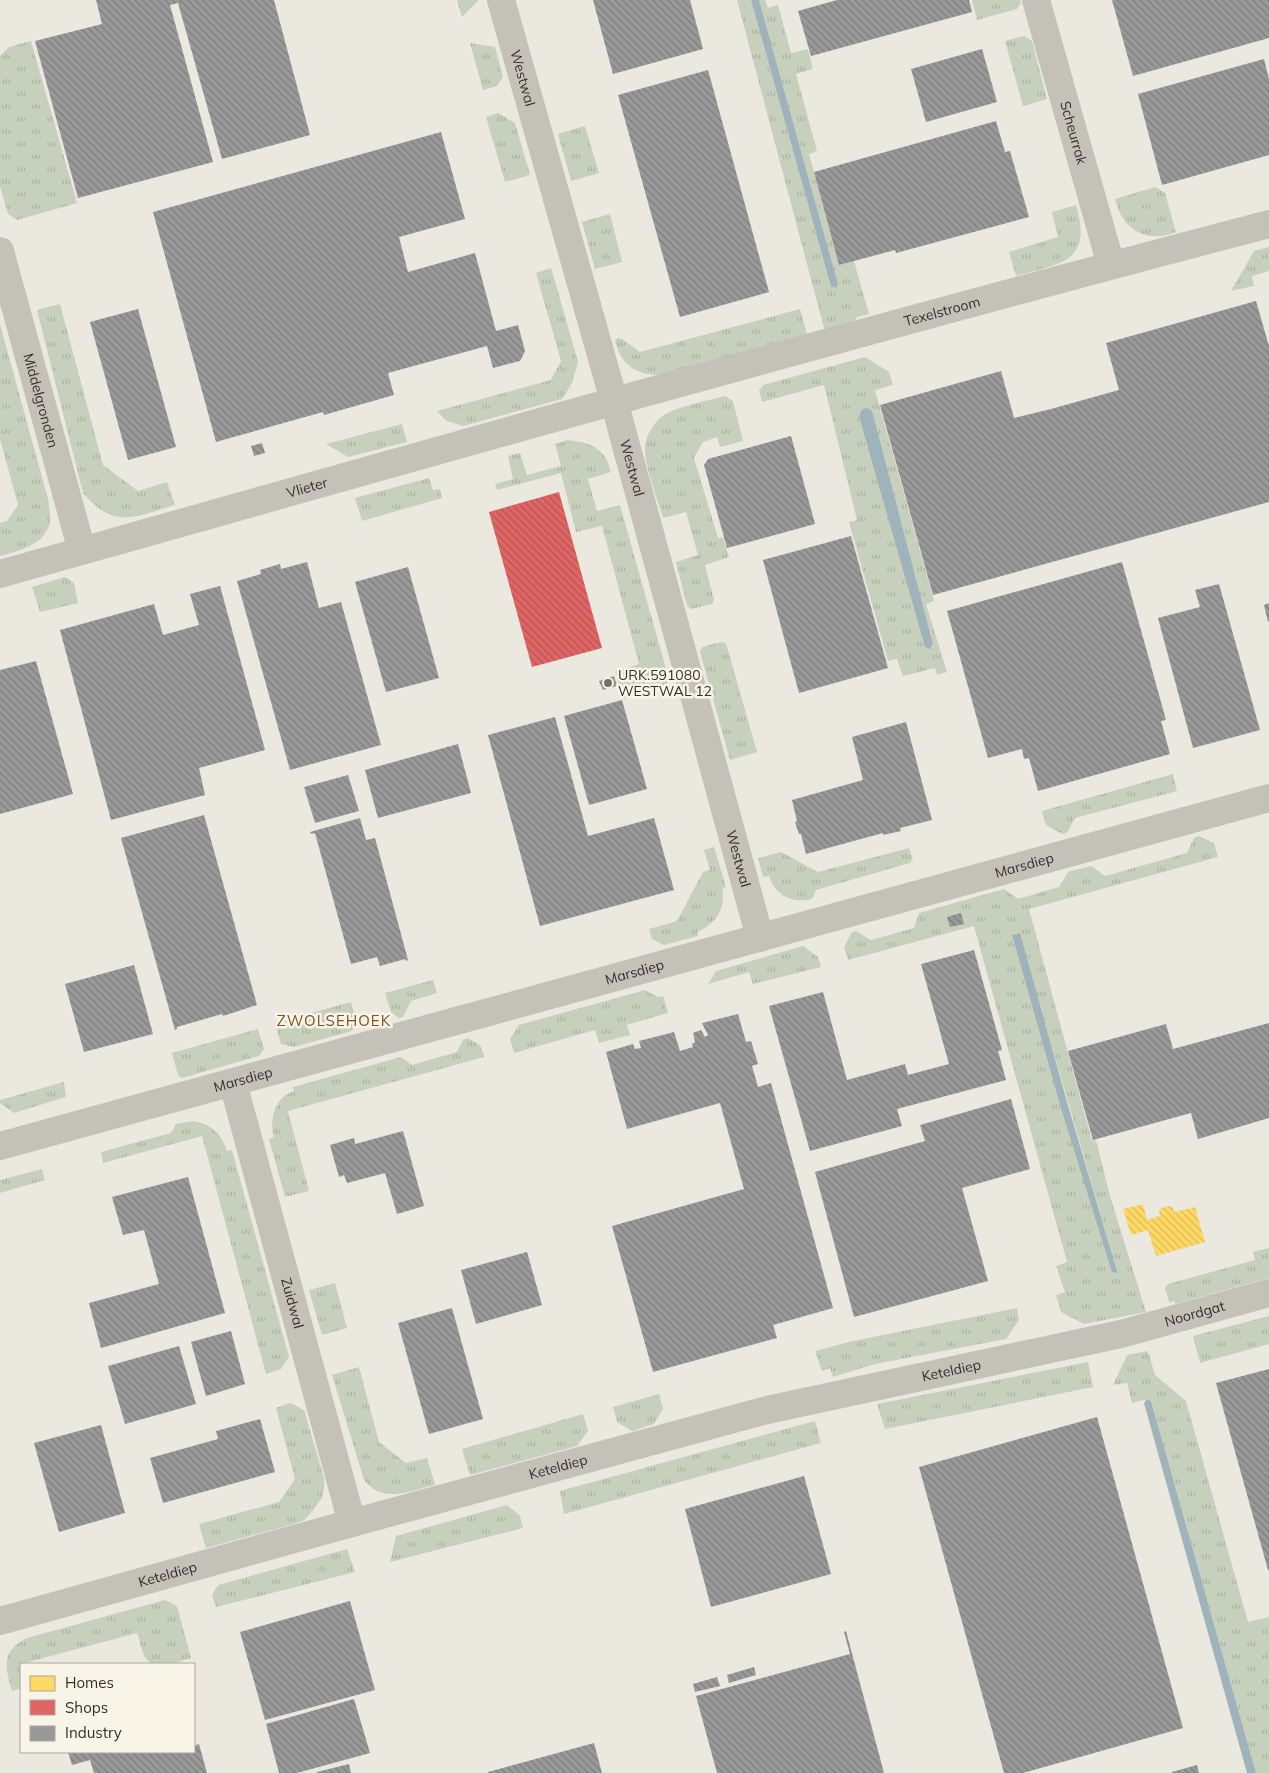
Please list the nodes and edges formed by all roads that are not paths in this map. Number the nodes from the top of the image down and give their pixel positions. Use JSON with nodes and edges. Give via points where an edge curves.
{"nodes":[{"id":1,"x":502,"y":0,"type":"edge"},
{"id":2,"x":1036,"y":0,"type":"edge"},
{"id":3,"x":1269,"y":224,"type":"edge"},
{"id":4,"x":0,"y":251,"type":"edge"},
{"id":5,"x":1111,"y":265,"type":"junction"},
{"id":6,"x":614,"y":401,"type":"junction"},
{"id":7,"x":82,"y":551,"type":"junction"},
{"id":8,"x":0,"y":574,"type":"edge"},
{"id":9,"x":1269,"y":798,"type":"edge"},
{"id":10,"x":760,"y":938,"type":"junction"},
{"id":11,"x":232,"y":1083,"type":"junction"},
{"id":12,"x":0,"y":1146,"type":"edge"},
{"id":13,"x":1269,"y":1293,"type":"edge"},
{"id":14,"x":1120,"y":1334,"type":"joint"},
{"id":15,"x":352,"y":1523,"type":"junction"},
{"id":16,"x":0,"y":1621,"type":"edge"}],
"edges":[{"from":1,"to":6,"type":"street","name":"Westwal"},
{"from":2,"to":5,"type":"street","name":"Scheurrak"},
{"from":3,"to":5,"type":"street","name":"Texelstroom"},
{"from":4,"to":7,"type":"street","name":"Middelgronden"},
{"from":5,"to":6,"type":"street","name":"Texelstroom"},
{"from":6,"to":7,"type":"street","name":"Vlieter"},
{"from":6,"to":10,"type":"street","name":"Westwal"},
{"from":7,"to":8,"type":"street","name":"Vlieter"},
{"from":9,"to":10,"type":"street","name":"Marsdiep"},
{"from":10,"to":11,"type":"street","name":"Marsdiep"},
{"from":11,"to":12,"type":"street","name":"Marsdiep"},
{"from":11,"to":15,"type":"street","name":"Zuidwal"},
{"from":13,"to":14,"type":"street","name":"Noordgat"},
{"from":14,"to":15,"type":"street","name":"Keteldiep","via":[[767,1410]]},
{"from":15,"to":16,"type":"street","name":"Keteldiep"}]}
